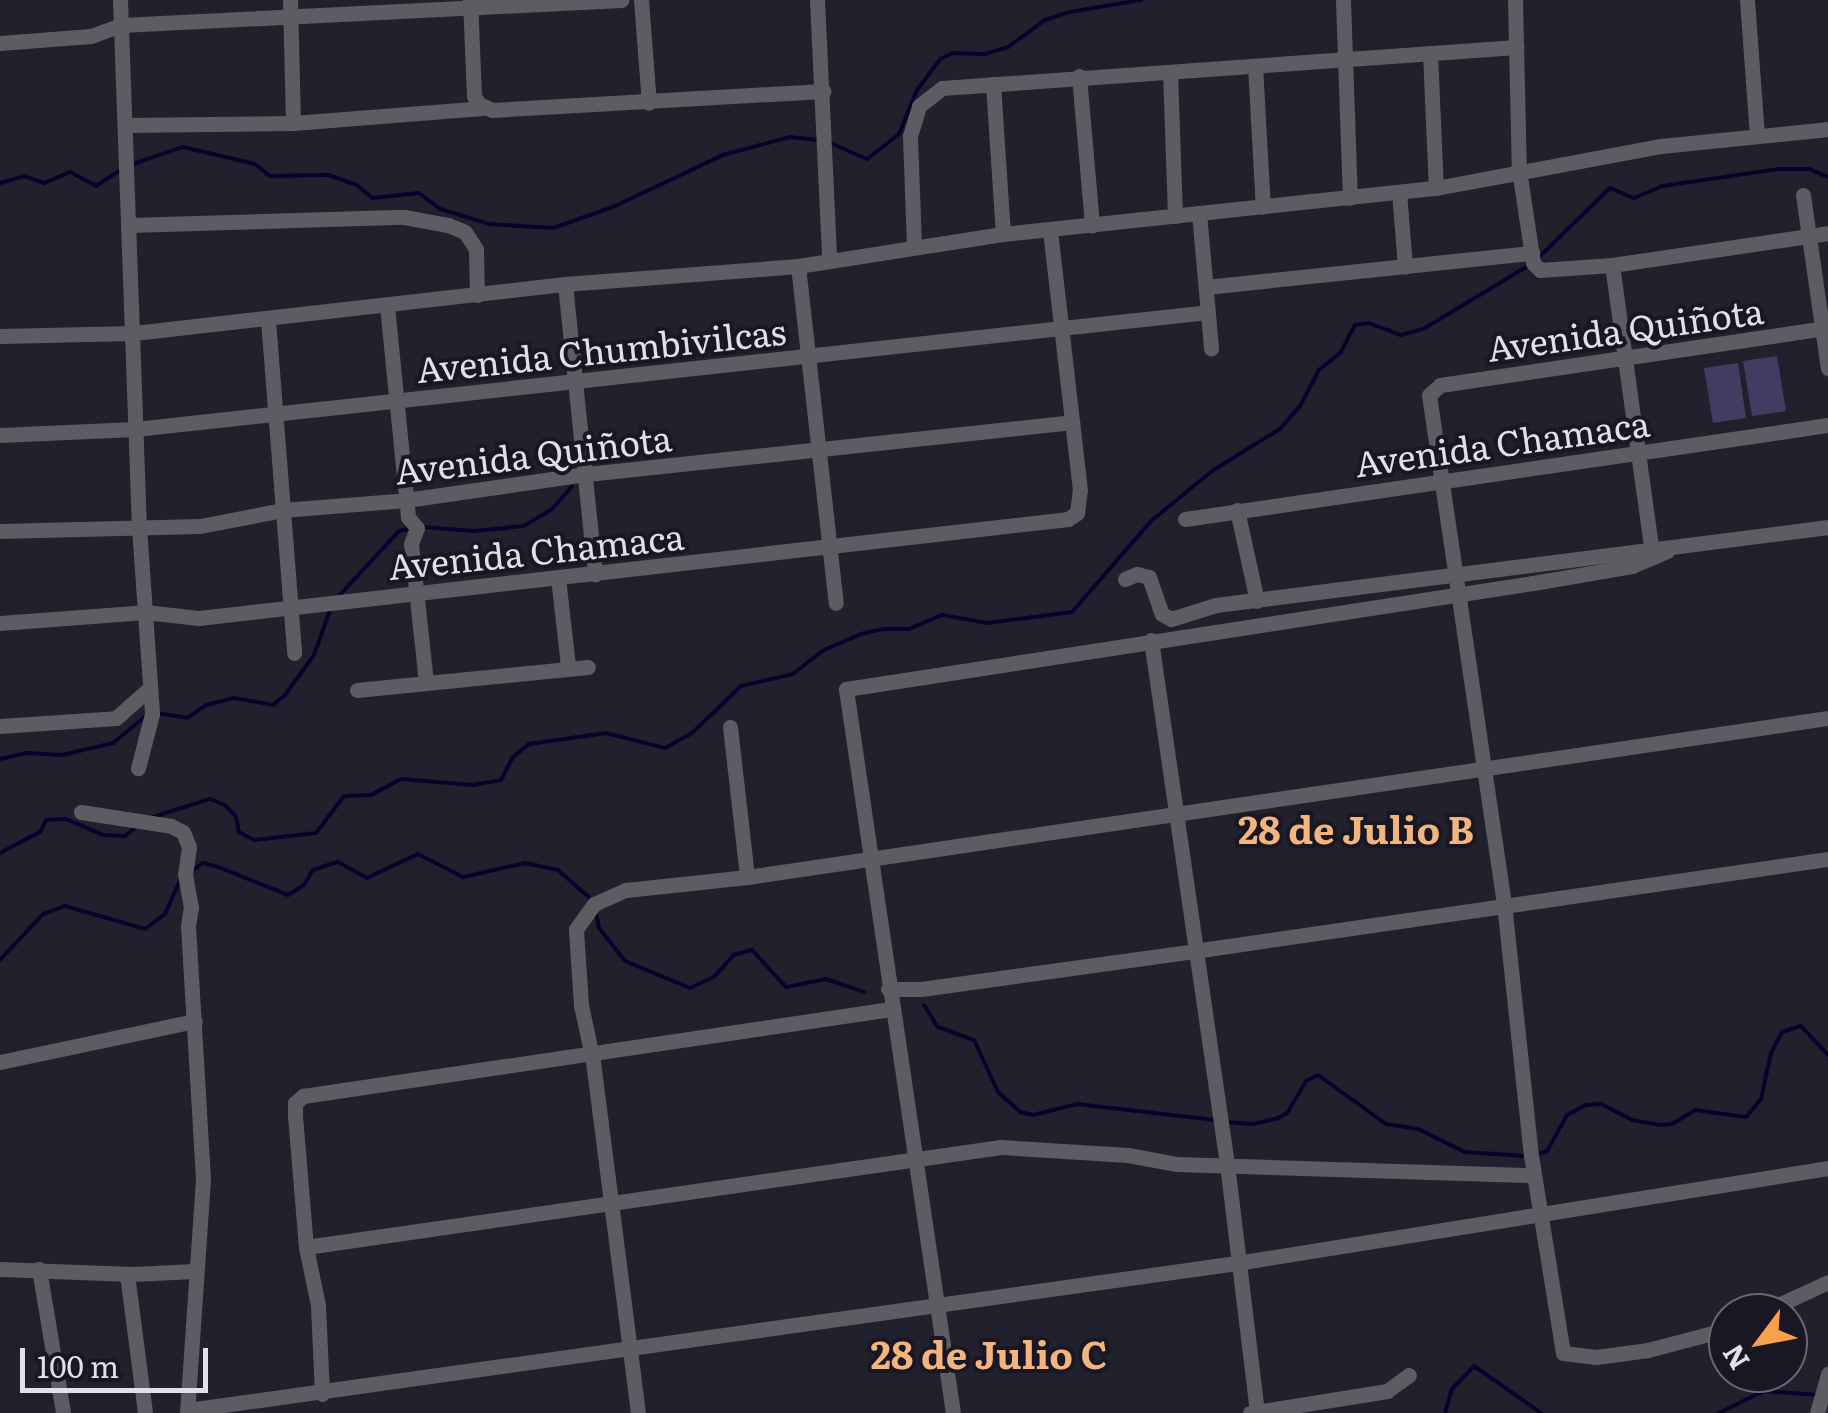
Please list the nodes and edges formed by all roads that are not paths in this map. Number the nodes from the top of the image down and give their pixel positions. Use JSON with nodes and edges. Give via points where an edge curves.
{"nodes":[{"id":1,"x":120,"y":0,"type":"edge"},
{"id":2,"x":621,"y":0,"type":"edge"},
{"id":3,"x":641,"y":0,"type":"edge"},
{"id":4,"x":817,"y":0,"type":"edge"},
{"id":5,"x":1343,"y":0,"type":"edge"},
{"id":6,"x":1515,"y":0,"type":"edge"},
{"id":7,"x":1746,"y":0,"type":"edge"},
{"id":8,"x":470,"y":3,"type":"edge"},
{"id":9,"x":290,"y":8,"type":"edge"},
{"id":10,"x":121,"y":24,"type":"junction"},
{"id":11,"x":0,"y":43,"type":"edge"},
{"id":12,"x":1517,"y":47,"type":"junction"},
{"id":13,"x":1430,"y":53,"type":"junction"},
{"id":14,"x":1345,"y":60,"type":"junction"},
{"id":15,"x":1255,"y":66,"type":"junction"},
{"id":16,"x":1170,"y":72,"type":"junction"},
{"id":17,"x":1079,"y":76,"type":"junction"},
{"id":18,"x":993,"y":84,"type":"junction"},
{"id":19,"x":824,"y":91,"type":"junction"},
{"id":20,"x":649,"y":103,"type":"junction"},
{"id":21,"x":485,"y":108,"type":"junction"},
{"id":22,"x":293,"y":122,"type":"junction"},
{"id":23,"x":125,"y":125,"type":"junction"},
{"id":24,"x":1828,"y":128,"type":"edge"},
{"id":25,"x":1758,"y":136,"type":"junction"},
{"id":26,"x":1519,"y":170,"type":"junction"},
{"id":27,"x":1436,"y":188,"type":"junction"},
{"id":28,"x":1399,"y":192,"type":"junction"},
{"id":29,"x":1802,"y":195,"type":"dead end"},
{"id":30,"x":1350,"y":198,"type":"junction"},
{"id":31,"x":1263,"y":206,"type":"junction"},
{"id":32,"x":1199,"y":213,"type":"junction"},
{"id":33,"x":1175,"y":216,"type":"junction"},
{"id":34,"x":129,"y":225,"type":"junction"},
{"id":35,"x":1092,"y":226,"type":"junction"},
{"id":36,"x":1050,"y":230,"type":"junction"},
{"id":37,"x":1828,"y":233,"type":"edge"},
{"id":38,"x":1004,"y":234,"type":"junction"},
{"id":39,"x":1808,"y":236,"type":"junction"},
{"id":40,"x":914,"y":246,"type":"junction"},
{"id":41,"x":1532,"y":253,"type":"junction"},
{"id":42,"x":829,"y":258,"type":"junction"},
{"id":43,"x":1612,"y":265,"type":"junction"},
{"id":44,"x":798,"y":266,"type":"junction"},
{"id":45,"x":1405,"y":267,"type":"junction"},
{"id":46,"x":564,"y":284,"type":"junction"},
{"id":47,"x":1206,"y":286,"type":"junction"},
{"id":48,"x":477,"y":295,"type":"junction"},
{"id":49,"x":388,"y":306,"type":"junction"},
{"id":50,"x":1208,"y":312,"type":"junction"},
{"id":51,"x":268,"y":320,"type":"junction"},
{"id":52,"x":1063,"y":327,"type":"junction"},
{"id":53,"x":1825,"y":329,"type":"edge"},
{"id":54,"x":134,"y":334,"type":"junction"},
{"id":55,"x":0,"y":336,"type":"edge"},
{"id":56,"x":1211,"y":348,"type":"dead end"},
{"id":57,"x":808,"y":356,"type":"junction"},
{"id":58,"x":1622,"y":359,"type":"junction"},
{"id":59,"x":1828,"y":368,"type":"edge"},
{"id":60,"x":576,"y":378,"type":"junction"},
{"id":61,"x":398,"y":402,"type":"junction"},
{"id":62,"x":278,"y":412,"type":"junction"},
{"id":63,"x":1072,"y":422,"type":"junction"},
{"id":64,"x":1828,"y":425,"type":"edge"},
{"id":65,"x":135,"y":429,"type":"junction"},
{"id":66,"x":0,"y":435,"type":"edge"},
{"id":67,"x":821,"y":450,"type":"junction"},
{"id":68,"x":1637,"y":452,"type":"junction"},
{"id":69,"x":587,"y":474,"type":"junction"},
{"id":70,"x":1439,"y":481,"type":"junction"},
{"id":71,"x":406,"y":500,"type":"junction"},
{"id":72,"x":284,"y":510,"type":"junction"},
{"id":73,"x":1238,"y":510,"type":"junction"},
{"id":74,"x":1185,"y":520,"type":"dead end"},
{"id":75,"x":1828,"y":526,"type":"edge"},
{"id":76,"x":139,"y":528,"type":"junction"},
{"id":77,"x":0,"y":531,"type":"edge"},
{"id":78,"x":832,"y":547,"type":"junction"},
{"id":79,"x":1660,"y":551,"type":"junction"},
{"id":80,"x":595,"y":574,"type":"junction"},
{"id":81,"x":1454,"y":574,"type":"junction"},
{"id":82,"x":558,"y":578,"type":"junction"},
{"id":83,"x":1125,"y":579,"type":"dead end"},
{"id":84,"x":417,"y":595,"type":"junction"},
{"id":85,"x":1458,"y":595,"type":"junction"},
{"id":86,"x":1257,"y":601,"type":"junction"},
{"id":87,"x":836,"y":602,"type":"dead end"},
{"id":88,"x":288,"y":606,"type":"junction"},
{"id":89,"x":145,"y":612,"type":"junction"},
{"id":90,"x":0,"y":623,"type":"edge"},
{"id":91,"x":1151,"y":640,"type":"junction"},
{"id":92,"x":294,"y":652,"type":"dead end"},
{"id":93,"x":568,"y":666,"type":"junction"},
{"id":94,"x":588,"y":666,"type":"dead end"},
{"id":95,"x":426,"y":681,"type":"junction"},
{"id":96,"x":150,"y":688,"type":"junction"},
{"id":97,"x":357,"y":690,"type":"dead end"},
{"id":98,"x":1828,"y":718,"type":"edge"},
{"id":99,"x":0,"y":726,"type":"edge"},
{"id":100,"x":730,"y":727,"type":"dead end"},
{"id":101,"x":138,"y":768,"type":"dead end"},
{"id":102,"x":1483,"y":768,"type":"junction"},
{"id":103,"x":80,"y":812,"type":"dead end"},
{"id":104,"x":1174,"y":812,"type":"junction"},
{"id":105,"x":868,"y":858,"type":"junction"},
{"id":106,"x":1828,"y":859,"type":"edge"},
{"id":107,"x":746,"y":878,"type":"junction"},
{"id":108,"x":1504,"y":904,"type":"junction"},
{"id":109,"x":1194,"y":951,"type":"junction"},
{"id":110,"x":888,"y":990,"type":"junction"},
{"id":111,"x":892,"y":1009,"type":"junction"},
{"id":112,"x":195,"y":1021,"type":"junction"},
{"id":113,"x":592,"y":1056,"type":"junction"},
{"id":114,"x":0,"y":1062,"type":"edge"},
{"id":115,"x":913,"y":1159,"type":"junction"},
{"id":116,"x":1226,"y":1164,"type":"junction"},
{"id":117,"x":1828,"y":1168,"type":"edge"},
{"id":118,"x":1534,"y":1175,"type":"junction"},
{"id":119,"x":610,"y":1202,"type":"junction"},
{"id":120,"x":1541,"y":1218,"type":"junction"},
{"id":121,"x":306,"y":1247,"type":"junction"},
{"id":122,"x":1237,"y":1263,"type":"junction"},
{"id":123,"x":0,"y":1269,"type":"edge"},
{"id":124,"x":40,"y":1269,"type":"junction"},
{"id":125,"x":195,"y":1271,"type":"junction"},
{"id":126,"x":127,"y":1274,"type":"junction"},
{"id":127,"x":1828,"y":1282,"type":"edge"},
{"id":128,"x":1804,"y":1293,"type":"edge"},
{"id":129,"x":936,"y":1306,"type":"junction"},
{"id":130,"x":1708,"y":1334,"type":"edge"},
{"id":131,"x":630,"y":1350,"type":"junction"},
{"id":132,"x":1828,"y":1374,"type":"edge"},
{"id":133,"x":1409,"y":1375,"type":"dead end"},
{"id":134,"x":322,"y":1394,"type":"junction"},
{"id":135,"x":188,"y":1411,"type":"edge"},
{"id":136,"x":1257,"y":1412,"type":"edge"},
{"id":137,"x":62,"y":1413,"type":"edge"},
{"id":138,"x":144,"y":1413,"type":"edge"},
{"id":139,"x":638,"y":1413,"type":"edge"},
{"id":140,"x":952,"y":1413,"type":"edge"},
{"id":141,"x":1249,"y":1413,"type":"edge"},
{"id":142,"x":1817,"y":1413,"type":"edge"}],
"edges":[{"from":1,"to":10,"type":"street"},
{"from":2,"to":8,"type":"street"},
{"from":3,"to":20,"type":"street"},
{"from":4,"to":19,"type":"street"},
{"from":5,"to":14,"type":"street"},
{"from":6,"to":12,"type":"street"},
{"from":7,"to":25,"type":"street"},
{"from":8,"to":9,"type":"street"},
{"from":8,"to":21,"type":"street","via":[[474,96]]},
{"from":9,"to":10,"type":"street"},
{"from":9,"to":22,"type":"street"},
{"from":10,"to":11,"type":"street","via":[[91,36]]},
{"from":10,"to":23,"type":"street"},
{"from":12,"to":13,"type":"street"},
{"from":12,"to":26,"type":"street"},
{"from":13,"to":14,"type":"street"},
{"from":13,"to":27,"type":"street"},
{"from":14,"to":15,"type":"street"},
{"from":14,"to":30,"type":"street"},
{"from":15,"to":16,"type":"street"},
{"from":15,"to":31,"type":"street"},
{"from":16,"to":17,"type":"street"},
{"from":16,"to":33,"type":"street"},
{"from":17,"to":18,"type":"street"},
{"from":17,"to":35,"type":"street"},
{"from":18,"to":38,"type":"street"},
{"from":18,"to":40,"type":"street","via":[[942,88],[920,106],[910,136]]},
{"from":19,"to":20,"type":"street"},
{"from":19,"to":42,"type":"street"},
{"from":20,"to":21,"type":"street"},
{"from":21,"to":22,"type":"street"},
{"from":22,"to":23,"type":"street"},
{"from":23,"to":34,"type":"street"},
{"from":24,"to":25,"type":"street"},
{"from":25,"to":26,"type":"street"},
{"from":26,"to":27,"type":"street"},
{"from":26,"to":41,"type":"street"},
{"from":27,"to":28,"type":"street"},
{"from":28,"to":30,"type":"street"},
{"from":28,"to":45,"type":"street"},
{"from":29,"to":39,"type":"street"},
{"from":30,"to":31,"type":"street"},
{"from":31,"to":32,"type":"street"},
{"from":32,"to":33,"type":"street"},
{"from":32,"to":47,"type":"street"},
{"from":33,"to":35,"type":"street"},
{"from":34,"to":48,"type":"street","via":[[404,217],[448,225],[465,232],[476,248]]},
{"from":34,"to":54,"type":"street"},
{"from":35,"to":36,"type":"street"},
{"from":36,"to":38,"type":"street"},
{"from":36,"to":52,"type":"street"},
{"from":37,"to":39,"type":"street"},
{"from":38,"to":40,"type":"street"},
{"from":39,"to":43,"type":"street"},
{"from":39,"to":53,"type":"street"},
{"from":40,"to":42,"type":"street"},
{"from":41,"to":43,"type":"street","via":[[1533,263],[1549,272]]},
{"from":41,"to":45,"type":"street"},
{"from":42,"to":44,"type":"street"},
{"from":43,"to":58,"type":"street"},
{"from":44,"to":46,"type":"street"},
{"from":44,"to":57,"type":"street"},
{"from":45,"to":47,"type":"street"},
{"from":46,"to":48,"type":"street"},
{"from":46,"to":60,"type":"street"},
{"from":47,"to":50,"type":"street"},
{"from":48,"to":49,"type":"street"},
{"from":49,"to":51,"type":"street"},
{"from":49,"to":61,"type":"street"},
{"from":50,"to":52,"type":"street","name":"Avenida Chumbivilcas"},
{"from":50,"to":56,"type":"street"},
{"from":51,"to":54,"type":"street"},
{"from":51,"to":62,"type":"street"},
{"from":52,"to":57,"type":"street","name":"Avenida Chumbivilcas"},
{"from":52,"to":63,"type":"street"},
{"from":53,"to":58,"type":"street","name":"Avenida Quiñota"},
{"from":53,"to":59,"type":"street"},
{"from":54,"to":55,"type":"street"},
{"from":54,"to":65,"type":"street"},
{"from":57,"to":60,"type":"street","name":"Avenida Chumbivilcas"},
{"from":57,"to":67,"type":"street"},
{"from":58,"to":68,"type":"street"},
{"from":58,"to":70,"type":"street","name":"Avenida Quiñota","via":[[1431,389]]},
{"from":60,"to":61,"type":"street","name":"Avenida Chumbivilcas"},
{"from":60,"to":69,"type":"street"},
{"from":61,"to":62,"type":"street","name":"Avenida Chumbivilcas"},
{"from":61,"to":71,"type":"street"},
{"from":62,"to":65,"type":"street","name":"Avenida Chumbivilcas"},
{"from":62,"to":72,"type":"street"},
{"from":63,"to":67,"type":"street","name":"Avenida Quiñota"},
{"from":63,"to":78,"type":"street","name":"Avenida Chamaca","via":[[1080,490],[1077,513],[1068,520]]},
{"from":64,"to":68,"type":"street","name":"Avenida Chamaca"},
{"from":65,"to":66,"type":"street","name":"Avenida Chumbivilcas"},
{"from":65,"to":76,"type":"street"},
{"from":67,"to":69,"type":"street","name":"Avenida Quiñota"},
{"from":67,"to":78,"type":"street"},
{"from":68,"to":70,"type":"street","name":"Avenida Chamaca"},
{"from":68,"to":79,"type":"street"},
{"from":69,"to":71,"type":"street","name":"Avenida Quiñota"},
{"from":69,"to":80,"type":"street"},
{"from":70,"to":73,"type":"street","name":"Avenida Chamaca"},
{"from":70,"to":81,"type":"street"},
{"from":71,"to":72,"type":"street","name":"Avenida Quiñota"},
{"from":71,"to":84,"type":"street","via":[[417,528],[411,544]]},
{"from":72,"to":76,"type":"street","name":"Avenida Quiñota","via":[[200,526]]},
{"from":72,"to":88,"type":"street"},
{"from":73,"to":74,"type":"street","name":"Avenida Chamaca"},
{"from":73,"to":86,"type":"street"},
{"from":75,"to":79,"type":"street"},
{"from":76,"to":77,"type":"street","name":"Avenida Quiñota"},
{"from":76,"to":89,"type":"street"},
{"from":78,"to":80,"type":"street","name":"Avenida Chamaca"},
{"from":78,"to":87,"type":"street"},
{"from":79,"to":81,"type":"street"},
{"from":79,"to":85,"type":"street","via":[[1632,566]]},
{"from":80,"to":82,"type":"street","name":"Avenida Chamaca"},
{"from":81,"to":85,"type":"street"},
{"from":81,"to":86,"type":"street"},
{"from":82,"to":84,"type":"street","name":"Avenida Chamaca"},
{"from":82,"to":93,"type":"street"},
{"from":83,"to":86,"type":"street","via":[[1149,577],[1162,614],[1171,619]]},
{"from":84,"to":88,"type":"street","name":"Avenida Chamaca"},
{"from":84,"to":95,"type":"street"},
{"from":85,"to":91,"type":"street"},
{"from":85,"to":102,"type":"street"},
{"from":88,"to":89,"type":"street","name":"Avenida Chamaca","via":[[199,618]]},
{"from":88,"to":92,"type":"street"},
{"from":89,"to":90,"type":"street","name":"Avenida Chamaca"},
{"from":89,"to":96,"type":"street"},
{"from":91,"to":104,"type":"street"},
{"from":91,"to":105,"type":"street","via":[[846,690]]},
{"from":93,"to":94,"type":"street"},
{"from":93,"to":95,"type":"street"},
{"from":95,"to":97,"type":"street"},
{"from":96,"to":99,"type":"street","via":[[116,718]]},
{"from":96,"to":101,"type":"street","via":[[152,714]]},
{"from":98,"to":102,"type":"street"},
{"from":100,"to":107,"type":"street"},
{"from":102,"to":104,"type":"street"},
{"from":102,"to":108,"type":"street"},
{"from":103,"to":112,"type":"street","via":[[183,832],[189,847]]},
{"from":104,"to":105,"type":"street"},
{"from":104,"to":109,"type":"street"},
{"from":105,"to":107,"type":"street"},
{"from":105,"to":110,"type":"street"},
{"from":106,"to":108,"type":"street"},
{"from":107,"to":113,"type":"street","via":[[626,890],[594,904],[580,919],[581,1005]]},
{"from":108,"to":109,"type":"street"},
{"from":108,"to":118,"type":"street"},
{"from":109,"to":110,"type":"street"},
{"from":109,"to":116,"type":"street"},
{"from":110,"to":111,"type":"street"},
{"from":111,"to":113,"type":"street"},
{"from":111,"to":115,"type":"street"},
{"from":112,"to":114,"type":"street"},
{"from":112,"to":125,"type":"street","via":[[202,1179]]},
{"from":113,"to":119,"type":"street"},
{"from":113,"to":121,"type":"street","via":[[303,1096],[294,1103]]},
{"from":115,"to":116,"type":"street","via":[[1001,1147]]},
{"from":115,"to":119,"type":"street"},
{"from":115,"to":129,"type":"street"},
{"from":116,"to":118,"type":"street"},
{"from":116,"to":122,"type":"street"},
{"from":117,"to":120,"type":"street"},
{"from":118,"to":120,"type":"street"},
{"from":119,"to":121,"type":"street"},
{"from":119,"to":131,"type":"street"},
{"from":120,"to":122,"type":"street"},
{"from":120,"to":130,"type":"street","via":[[1563,1353],[1648,1350]]},
{"from":121,"to":134,"type":"street","via":[[318,1305]]},
{"from":122,"to":129,"type":"street"},
{"from":122,"to":136,"type":"street"},
{"from":123,"to":124,"type":"street"},
{"from":124,"to":126,"type":"street"},
{"from":124,"to":137,"type":"street"},
{"from":125,"to":126,"type":"street"},
{"from":125,"to":135,"type":"street"},
{"from":126,"to":138,"type":"street"},
{"from":127,"to":128,"type":"street"},
{"from":129,"to":131,"type":"street"},
{"from":129,"to":140,"type":"street"},
{"from":131,"to":134,"type":"street"},
{"from":131,"to":139,"type":"street"},
{"from":132,"to":142,"type":"street"},
{"from":133,"to":136,"type":"street","via":[[1387,1391]]},
{"from":134,"to":135,"type":"street"},
{"from":136,"to":141,"type":"street"}]}
